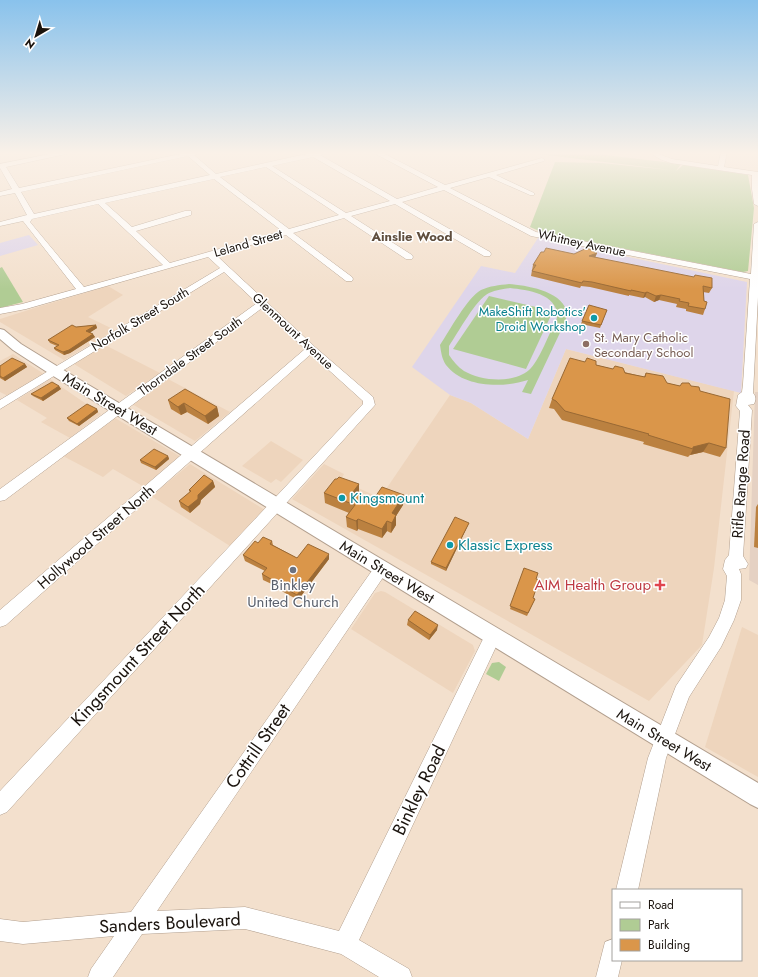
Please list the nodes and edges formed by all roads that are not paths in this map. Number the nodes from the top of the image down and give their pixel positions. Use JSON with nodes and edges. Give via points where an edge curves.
{"nodes":[{"id":1,"x":21,"y":198,"type":"edge"},
{"id":2,"x":120,"y":198,"type":"edge"},
{"id":3,"x":243,"y":198,"type":"edge"},
{"id":4,"x":317,"y":198,"type":"edge"},
{"id":5,"x":390,"y":198,"type":"edge"},
{"id":6,"x":409,"y":198,"type":"edge"},
{"id":7,"x":463,"y":198,"type":"edge"},
{"id":8,"x":396,"y":201,"type":"junction"},
{"id":9,"x":100,"y":202,"type":"junction"},
{"id":10,"x":188,"y":213,"type":"dead end"},
{"id":11,"x":345,"y":216,"type":"junction"},
{"id":12,"x":29,"y":218,"type":"junction"},
{"id":13,"x":0,"y":224,"type":"edge"},
{"id":14,"x":758,"y":224,"type":"edge"},
{"id":15,"x":130,"y":230,"type":"junction"},
{"id":16,"x":288,"y":232,"type":"junction"},
{"id":17,"x":210,"y":254,"type":"junction"},
{"id":18,"x":487,"y":254,"type":"dead end"},
{"id":19,"x":409,"y":257,"type":"dead end"},
{"id":20,"x":168,"y":265,"type":"junction"},
{"id":21,"x":225,"y":268,"type":"junction"},
{"id":22,"x":349,"y":278,"type":"dead end"},
{"id":23,"x":756,"y":278,"type":"edge"},
{"id":24,"x":82,"y":290,"type":"junction"},
{"id":25,"x":263,"y":303,"type":"junction"},
{"id":26,"x":23,"y":307,"type":"junction"},
{"id":27,"x":0,"y":311,"type":"edge"},
{"id":28,"x":0,"y":316,"type":"edge"},
{"id":29,"x":0,"y":333,"type":"edge"},
{"id":30,"x":0,"y":343,"type":"edge"},
{"id":31,"x":17,"y":347,"type":"junction"},
{"id":32,"x":311,"y":349,"type":"junction"},
{"id":33,"x":55,"y":371,"type":"junction"},
{"id":34,"x":0,"y":405,"type":"edge"},
{"id":35,"x":118,"y":409,"type":"junction"},
{"id":36,"x":366,"y":410,"type":"joint"},
{"id":37,"x":192,"y":453,"type":"junction"},
{"id":38,"x":0,"y":496,"type":"edge"},
{"id":39,"x":277,"y":505,"type":"junction"},
{"id":40,"x":381,"y":569,"type":"junction"},
{"id":41,"x":0,"y":620,"type":"edge"},
{"id":42,"x":493,"y":636,"type":"junction"},
{"id":43,"x":664,"y":740,"type":"junction"},
{"id":44,"x":758,"y":796,"type":"edge"},
{"id":45,"x":0,"y":805,"type":"edge"},
{"id":46,"x":627,"y":889,"type":"edge"},
{"id":47,"x":135,"y":923,"type":"junction"},
{"id":48,"x":0,"y":930,"type":"edge"},
{"id":49,"x":345,"y":944,"type":"junction"},
{"id":50,"x":612,"y":954,"type":"edge"},
{"id":51,"x":99,"y":977,"type":"edge"},
{"id":52,"x":401,"y":977,"type":"edge"},
{"id":53,"x":607,"y":977,"type":"edge"}],
"edges":[{"from":1,"to":12,"type":"street","via":[[31,215]]},
{"from":2,"to":9,"type":"street"},
{"from":3,"to":16,"type":"street"},
{"from":4,"to":11,"type":"street"},
{"from":5,"to":8,"type":"street"},
{"from":6,"to":8,"type":"street","name":"Leland Street"},
{"from":7,"to":23,"type":"street","name":"Whitney Avenue","via":[[539,235]]},
{"from":8,"to":11,"type":"street","name":"Leland Street"},
{"from":8,"to":18,"type":"street"},
{"from":9,"to":12,"type":"street"},
{"from":9,"to":15,"type":"street"},
{"from":10,"to":15,"type":"street"},
{"from":11,"to":16,"type":"street","name":"Leland Street"},
{"from":11,"to":19,"type":"street"},
{"from":12,"to":13,"type":"street"},
{"from":12,"to":24,"type":"street","via":[[26,222]]},
{"from":14,"to":23,"type":"street","name":"Rifle Range Road"},
{"from":15,"to":20,"type":"street"},
{"from":16,"to":17,"type":"street","name":"Leland Street"},
{"from":16,"to":22,"type":"street"},
{"from":17,"to":20,"type":"street","name":"Leland Street"},
{"from":17,"to":21,"type":"street","name":"Glenmount Avenue"},
{"from":20,"to":24,"type":"street","name":"Leland Street"},
{"from":21,"to":25,"type":"street","name":"Glenmount Avenue"},
{"from":21,"to":33,"type":"street","name":"Norfolk Street South"},
{"from":23,"to":43,"type":"street","name":"Rifle Range Road","via":[[747,394],[750,397],[750,408],[746,410],[733,600],[715,642],[682,692]]},
{"from":24,"to":26,"type":"street","name":"Leland Street"},
{"from":25,"to":32,"type":"street","name":"Glenmount Avenue"},
{"from":25,"to":35,"type":"street","name":"Thorndale Street South"},
{"from":26,"to":27,"type":"street","name":"Leland Street"},
{"from":26,"to":28,"type":"street","name":"Leland Street"},
{"from":29,"to":31,"type":"main road","name":"Main Street West"},
{"from":30,"to":31,"type":"main road","name":"Main Street West"},
{"from":31,"to":33,"type":"main road","name":"Main Street West"},
{"from":32,"to":36,"type":"street","name":"Glenmount Avenue","via":[[369,400]]},
{"from":32,"to":37,"type":"street","name":"Hollywood Street North"},
{"from":33,"to":34,"type":"street","name":"Norfolk Street South"},
{"from":33,"to":35,"type":"main road","name":"Main Street West"},
{"from":35,"to":37,"type":"main road","name":"Main Street West"},
{"from":35,"to":38,"type":"street","name":"Thorndale Street South"},
{"from":36,"to":39,"type":"street","name":"Kingsmount Street North"},
{"from":37,"to":39,"type":"main road","name":"Main Street West"},
{"from":37,"to":41,"type":"street","name":"Hollywood Street North"},
{"from":39,"to":40,"type":"main road","name":"Main Street West"},
{"from":39,"to":45,"type":"street","name":"Kingsmount Street North"},
{"from":40,"to":42,"type":"main road","name":"Main Street West"},
{"from":40,"to":47,"type":"street","name":"Cottrill Street"},
{"from":42,"to":43,"type":"main road","name":"Main Street West"},
{"from":42,"to":49,"type":"street","name":"Binkley Road"},
{"from":43,"to":44,"type":"main road","name":"Main Street West"},
{"from":43,"to":46,"type":"street","name":"Rifle Range Road","via":[[657,758]]},
{"from":47,"to":48,"type":"street","name":"Sanders Boulevard","via":[[23,933]]},
{"from":47,"to":49,"type":"street","name":"Sanders Boulevard","via":[[245,918]]},
{"from":47,"to":51,"type":"street","name":"Cottrill Street"},
{"from":49,"to":52,"type":"street","name":"Sanders Boulevard"},
{"from":50,"to":53,"type":"street"}]}
